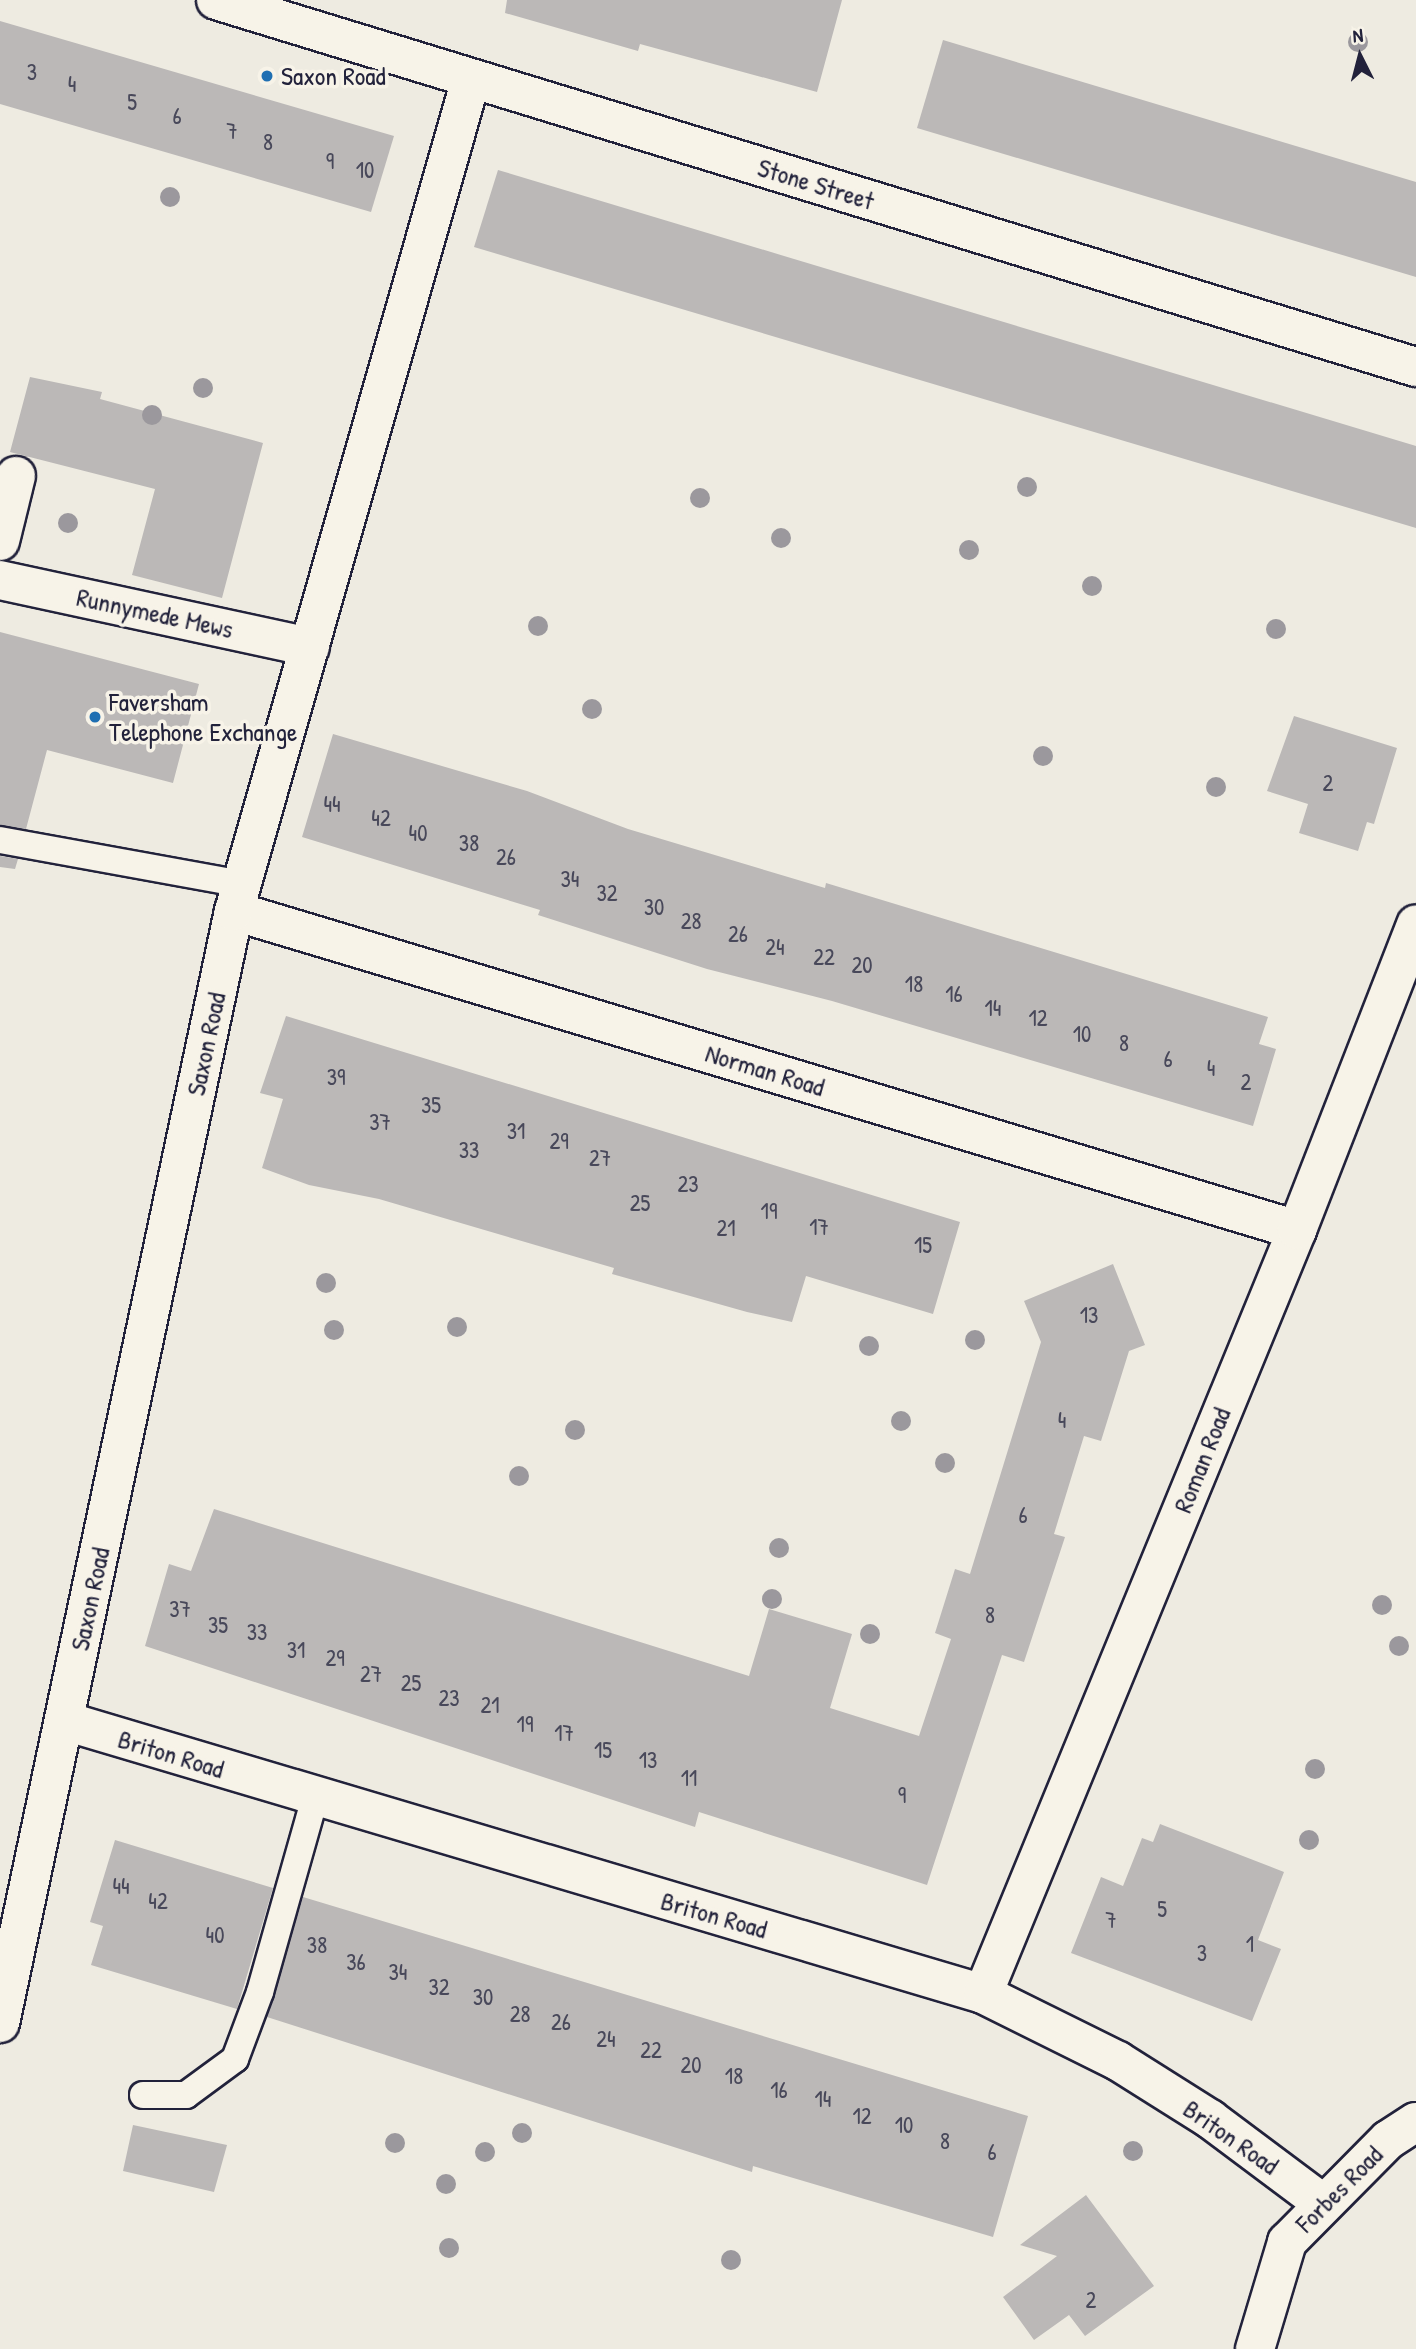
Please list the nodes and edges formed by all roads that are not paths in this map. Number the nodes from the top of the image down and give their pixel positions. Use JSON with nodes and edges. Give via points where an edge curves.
{"nodes":[{"id":1,"x":216,"y":0,"type":"edge"},
{"id":2,"x":471,"y":79,"type":"junction"},
{"id":3,"x":1416,"y":367,"type":"edge"},
{"id":4,"x":16,"y":476,"type":"dead end"},
{"id":5,"x":0,"y":541,"type":"edge"},
{"id":6,"x":0,"y":580,"type":"edge"},
{"id":7,"x":310,"y":647,"type":"junction"},
{"id":8,"x":0,"y":840,"type":"edge"},
{"id":9,"x":238,"y":897,"type":"junction"},
{"id":10,"x":1416,"y":924,"type":"edge"},
{"id":11,"x":1297,"y":1230,"type":"junction"},
{"id":12,"x":65,"y":1721,"type":"junction"},
{"id":13,"x":315,"y":1798,"type":"junction"},
{"id":14,"x":983,"y":1994,"type":"junction"},
{"id":15,"x":0,"y":2023,"type":"edge"},
{"id":16,"x":143,"y":2095,"type":"dead end"},
{"id":17,"x":1416,"y":2122,"type":"edge"},
{"id":18,"x":1321,"y":2202,"type":"junction"},
{"id":19,"x":1255,"y":2349,"type":"edge"}],
"edges":[{"from":1,"to":2,"type":"street","name":"Stone Street"},
{"from":2,"to":3,"type":"street","name":"Stone Street"},
{"from":2,"to":7,"type":"street","name":"Saxon Road"},
{"from":4,"to":5,"type":"street"},
{"from":6,"to":7,"type":"street","name":"Runnymede Mews"},
{"from":7,"to":9,"type":"street","name":"Saxon Road"},
{"from":8,"to":9,"type":"lane"},
{"from":9,"to":11,"type":"street","name":"Norman Road"},
{"from":9,"to":12,"type":"street","name":"Saxon Road"},
{"from":10,"to":11,"type":"street","name":"Roman Road"},
{"from":11,"to":14,"type":"street","name":"Roman Road"},
{"from":12,"to":13,"type":"street","name":"Briton Road"},
{"from":12,"to":15,"type":"street","name":"Saxon Road"},
{"from":13,"to":14,"type":"street","name":"Briton Road"},
{"from":13,"to":16,"type":"lane","via":[[260,1992],[235,2059],[187,2095]]},
{"from":14,"to":18,"type":"street","name":"Briton Road","via":[[1118,2061],[1210,2119]]},
{"from":17,"to":18,"type":"street","name":"Forbes Road","via":[[1388,2140]]},
{"from":18,"to":19,"type":"street","name":"Forbes Road","via":[[1287,2242]]}]}
